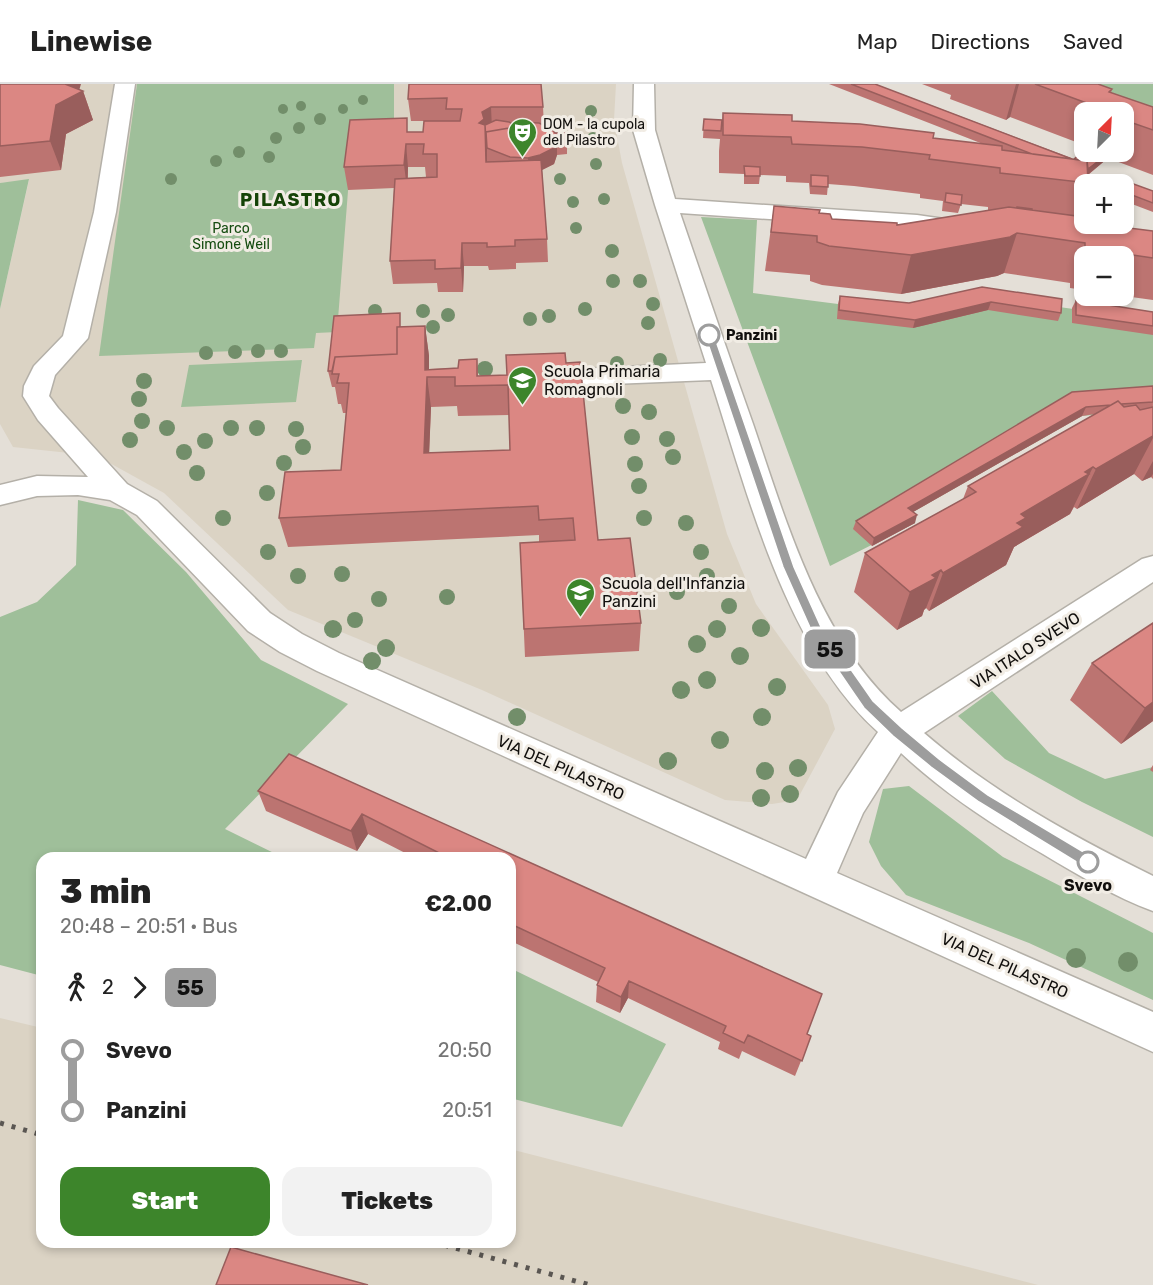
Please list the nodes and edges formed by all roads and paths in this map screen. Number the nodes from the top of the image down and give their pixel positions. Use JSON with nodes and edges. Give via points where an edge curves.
{"nodes":[{"id":1,"x":124,"y":84,"type":"edge"},
{"id":2,"x":644,"y":84,"type":"edge"},
{"id":3,"x":666,"y":205,"type":"junction"},
{"id":4,"x":988,"y":231,"type":"edge"},
{"id":5,"x":721,"y":371,"type":"junction"},
{"id":6,"x":508,"y":380,"type":"edge"},
{"id":7,"x":117,"y":491,"type":"junction"},
{"id":8,"x":0,"y":495,"type":"edge"},
{"id":9,"x":1153,"y":567,"type":"edge"},
{"id":10,"x":898,"y":732,"type":"junction"},
{"id":11,"x":807,"y":877,"type":"junction"},
{"id":12,"x":1153,"y":894,"type":"edge"},
{"id":13,"x":1153,"y":1032,"type":"edge"}],
"edges":[{"from":1,"to":7,"type":"street","via":[[110,175],[91,201],[75,338],[43,372],[36,396]]},
{"from":2,"to":3,"type":"street","via":[[644,130]]},
{"from":3,"to":4,"type":"street","via":[[917,222]]},
{"from":3,"to":5,"type":"street"},
{"from":5,"to":6,"type":"street"},
{"from":5,"to":10,"type":"street","via":[[769,515],[816,629],[869,704]]},
{"from":7,"to":8,"type":"street","name":"VIA DEL PILASTRO","via":[[78,485],[37,486]]},
{"from":7,"to":11,"type":"street","name":"VIA DEL PILASTRO","via":[[147,507],[259,622],[291,643]]},
{"from":9,"to":10,"type":"street","name":"VIA ITALO SVEVO"},
{"from":10,"to":11,"type":"street","name":"VIA ITALO SVEVO","via":[[876,757]]},
{"from":10,"to":12,"type":"street","via":[[983,799],[1088,862]]},
{"from":11,"to":13,"type":"street","name":"VIA DEL PILASTRO"}]}
